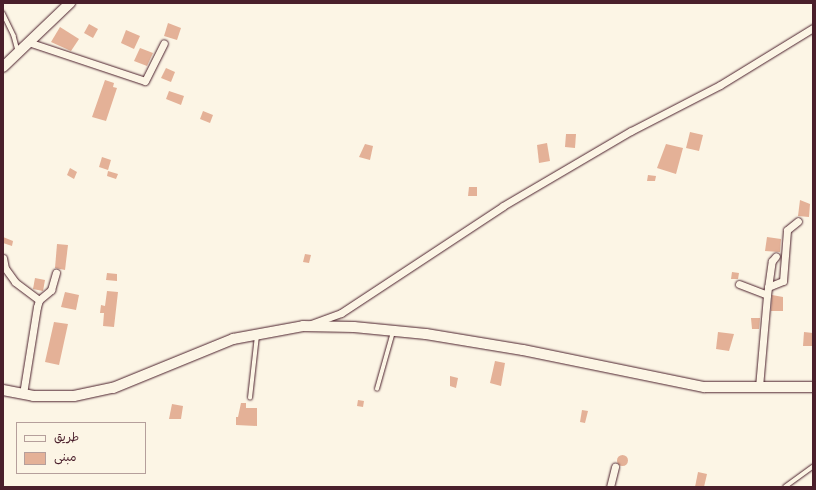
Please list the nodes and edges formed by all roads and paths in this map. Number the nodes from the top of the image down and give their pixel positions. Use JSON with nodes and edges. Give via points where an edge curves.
{"nodes":[{"id":1,"x":70,"y":3,"type":"edge"},
{"id":2,"x":3,"y":13,"type":"edge"},
{"id":3,"x":813,"y":28,"type":"edge"},
{"id":4,"x":28,"y":42,"type":"junction"},
{"id":5,"x":164,"y":43,"type":"dead end"},
{"id":6,"x":18,"y":52,"type":"junction"},
{"id":7,"x":3,"y":67,"type":"edge"},
{"id":8,"x":798,"y":221,"type":"dead end"},
{"id":9,"x":776,"y":256,"type":"dead end"},
{"id":10,"x":3,"y":258,"type":"edge"},
{"id":11,"x":56,"y":273,"type":"dead end"},
{"id":12,"x":738,"y":284,"type":"dead end"},
{"id":13,"x":767,"y":291,"type":"junction"},
{"id":14,"x":39,"y":300,"type":"junction"},
{"id":15,"x":303,"y":326,"type":"junction"},
{"id":16,"x":393,"y":331,"type":"junction"},
{"id":17,"x":258,"y":335,"type":"junction"},
{"id":18,"x":759,"y":386,"type":"junction"},
{"id":19,"x":813,"y":387,"type":"edge"},
{"id":20,"x":377,"y":389,"type":"dead end"},
{"id":21,"x":3,"y":390,"type":"edge"},
{"id":22,"x":23,"y":394,"type":"junction"},
{"id":23,"x":250,"y":398,"type":"dead end"},
{"id":24,"x":615,"y":467,"type":"dead end"},
{"id":25,"x":813,"y":467,"type":"edge"},
{"id":26,"x":610,"y":487,"type":"edge"},
{"id":27,"x":785,"y":487,"type":"edge"}],
"edges":[{"from":1,"to":4,"type":"street"},
{"from":2,"to":6,"type":"lane","via":[[14,36]]},
{"from":3,"to":15,"type":"street","via":[[720,85],[631,131],[503,206],[341,313]]},
{"from":4,"to":5,"type":"street","via":[[90,65],[144,81]]},
{"from":4,"to":6,"type":"street"},
{"from":6,"to":7,"type":"street"},
{"from":8,"to":13,"type":"street","via":[[788,230],[783,281]]},
{"from":9,"to":13,"type":"street","via":[[772,261]]},
{"from":10,"to":14,"type":"street","via":[[15,282]]},
{"from":11,"to":14,"type":"street","via":[[51,290]]},
{"from":12,"to":13,"type":"street"},
{"from":13,"to":18,"type":"street"},
{"from":14,"to":22,"type":"street"},
{"from":15,"to":16,"type":"street"},
{"from":15,"to":17,"type":"street"},
{"from":16,"to":18,"type":"street","via":[[523,350],[704,387]]},
{"from":16,"to":20,"type":"lane"},
{"from":17,"to":22,"type":"street","via":[[233,339],[113,388],[74,396]]},
{"from":17,"to":23,"type":"lane"},
{"from":18,"to":19,"type":"street"},
{"from":21,"to":22,"type":"street"},
{"from":24,"to":26,"type":"street"},
{"from":25,"to":27,"type":"lane"}]}
